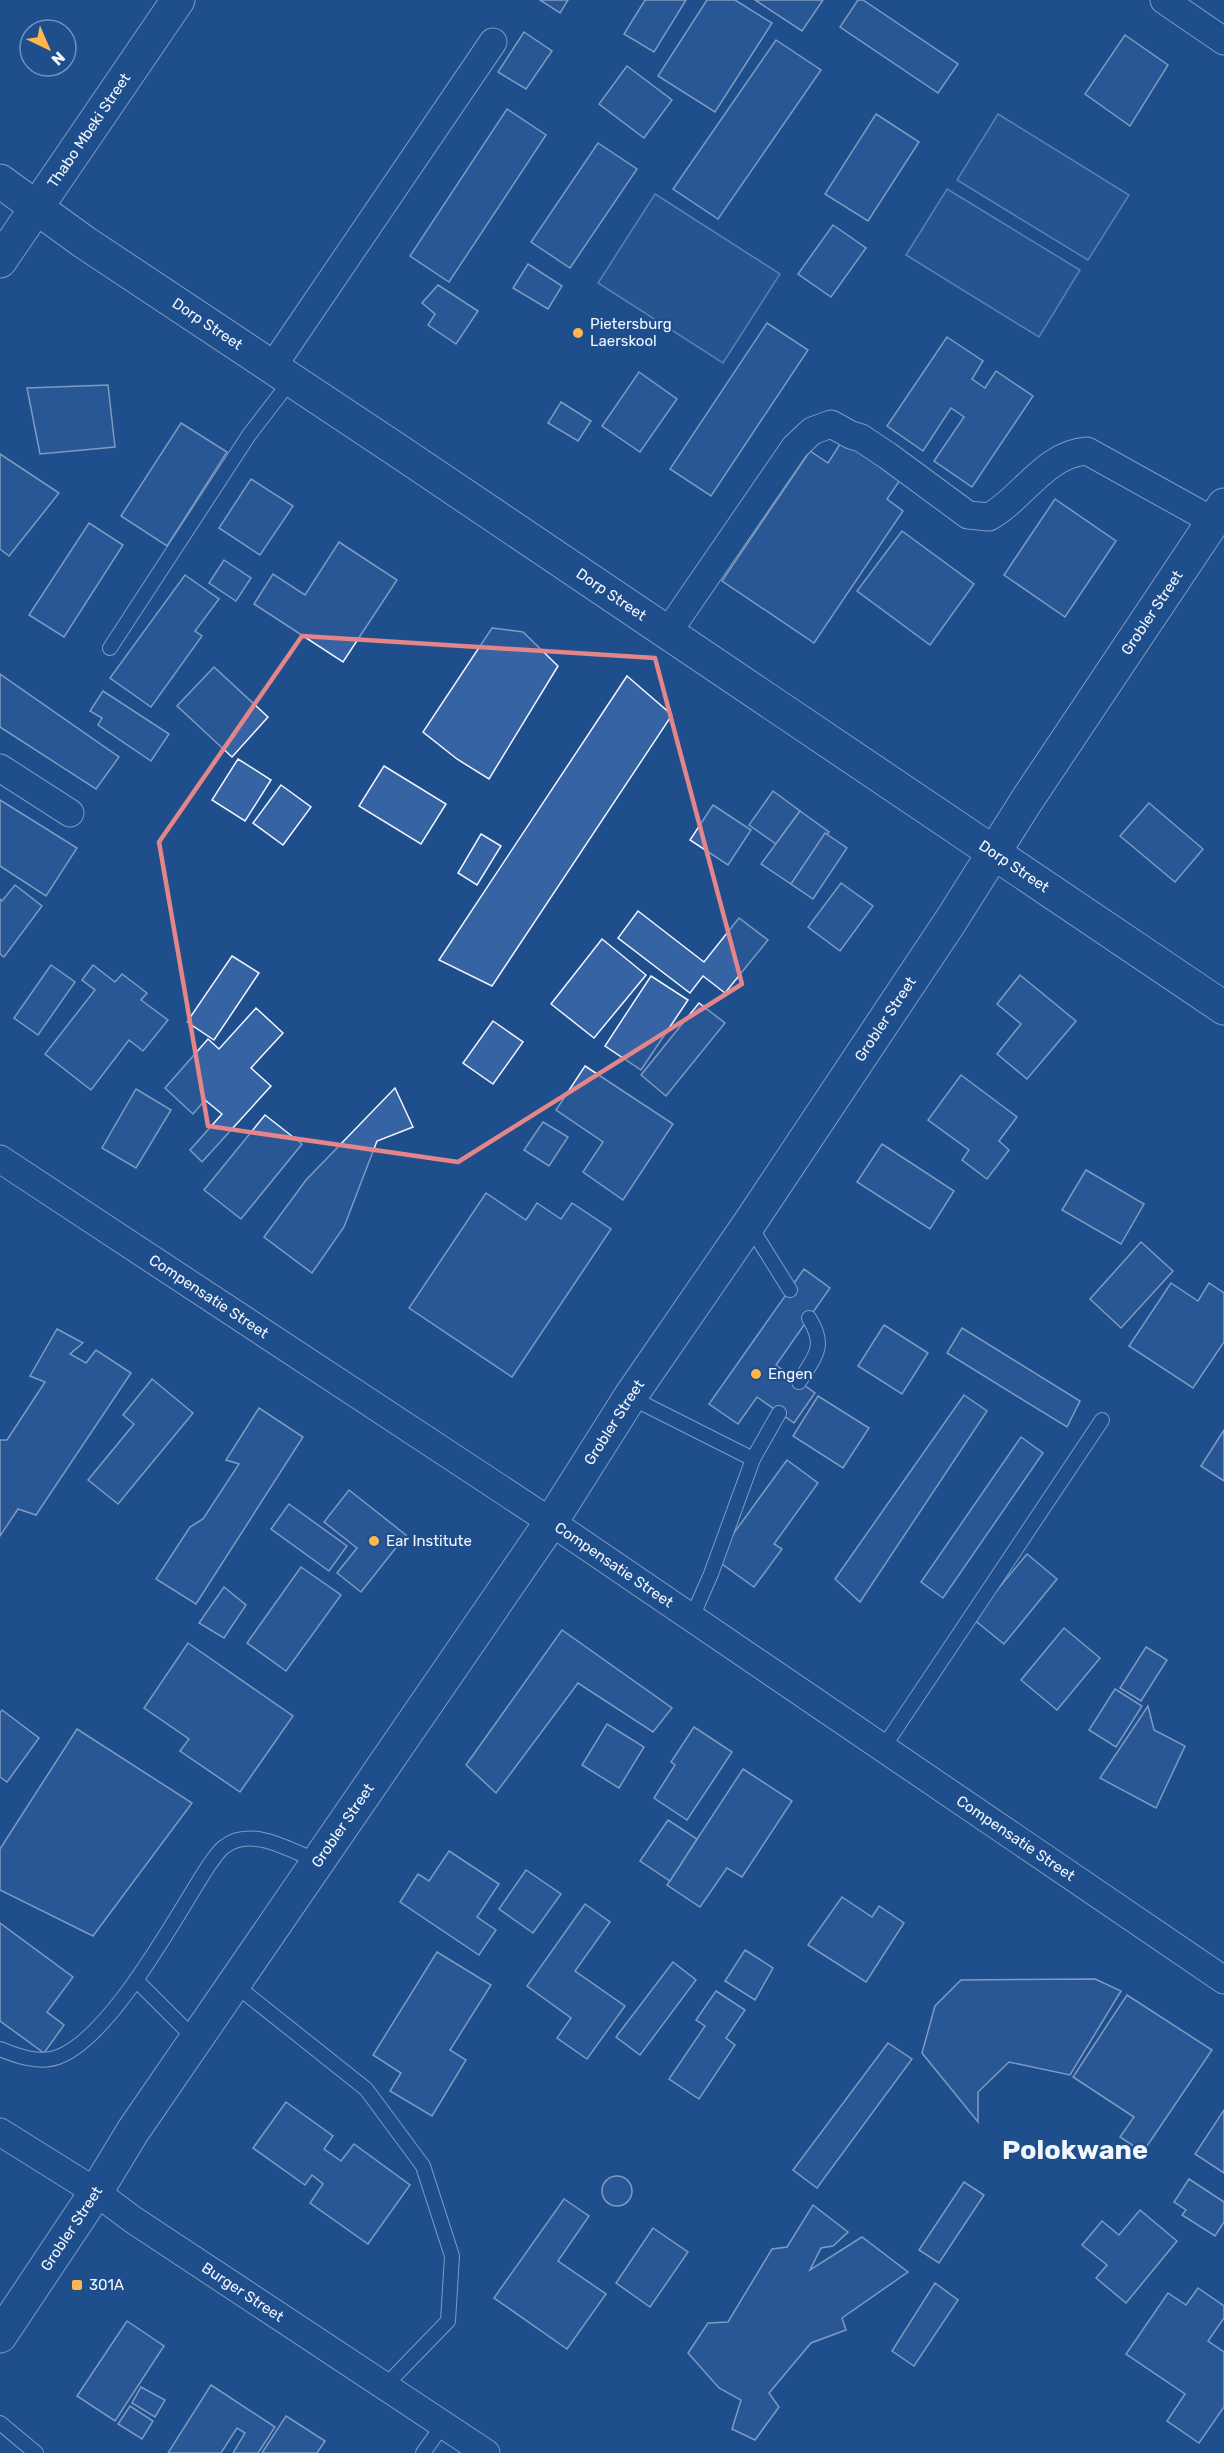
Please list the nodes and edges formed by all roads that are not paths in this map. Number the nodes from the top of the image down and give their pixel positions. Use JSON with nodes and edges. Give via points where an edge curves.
{"nodes":[{"id":1,"x":178,"y":0,"type":"edge"},
{"id":2,"x":1164,"y":0,"type":"edge"},
{"id":3,"x":1224,"y":41,"type":"edge"},
{"id":4,"x":493,"y":42,"type":"dead end"},
{"id":5,"x":0,"y":181,"type":"edge"},
{"id":6,"x":36,"y":207,"type":"junction"},
{"id":7,"x":0,"y":261,"type":"edge"},
{"id":8,"x":282,"y":373,"type":"junction"},
{"id":9,"x":1219,"y":513,"type":"edge"},
{"id":10,"x":668,"y":633,"type":"junction"},
{"id":11,"x":110,"y":648,"type":"dead end"},
{"id":12,"x":0,"y":768,"type":"edge"},
{"id":13,"x":70,"y":813,"type":"dead end"},
{"id":14,"x":994,"y":853,"type":"junction"},
{"id":15,"x":1224,"y":1008,"type":"edge"},
{"id":16,"x":0,"y":1159,"type":"edge"},
{"id":17,"x":748,"y":1224,"type":"junction"},
{"id":18,"x":790,"y":1290,"type":"dead end"},
{"id":19,"x":809,"y":1318,"type":"dead end"},
{"id":20,"x":799,"y":1382,"type":"dead end"},
{"id":21,"x":630,"y":1397,"type":"junction"},
{"id":22,"x":779,"y":1413,"type":"dead end"},
{"id":23,"x":1102,"y":1420,"type":"dead end"},
{"id":24,"x":753,"y":1459,"type":"junction"},
{"id":25,"x":551,"y":1522,"type":"junction"},
{"id":26,"x":692,"y":1617,"type":"junction"},
{"id":27,"x":883,"y":1748,"type":"junction"},
{"id":28,"x":318,"y":1862,"type":"junction"},
{"id":29,"x":136,"y":1980,"type":"junction"},
{"id":30,"x":1224,"y":1980,"type":"edge"},
{"id":31,"x":234,"y":1984,"type":"junction"},
{"id":32,"x":196,"y":2040,"type":"junction"},
{"id":33,"x":0,"y":2049,"type":"edge"},
{"id":34,"x":0,"y":2132,"type":"edge"},
{"id":35,"x":96,"y":2192,"type":"junction"},
{"id":36,"x":0,"y":2336,"type":"edge"},
{"id":37,"x":385,"y":2386,"type":"junction"},
{"id":38,"x":0,"y":2423,"type":"edge"},
{"id":39,"x":443,"y":2425,"type":"junction"},
{"id":40,"x":36,"y":2453,"type":"edge"},
{"id":41,"x":423,"y":2453,"type":"edge"},
{"id":42,"x":486,"y":2453,"type":"edge"}],
"edges":[{"from":1,"to":6,"type":"main road","name":"Thabo Mbeki Street"},
{"from":2,"to":3,"type":"street"},
{"from":4,"to":8,"type":"street"},
{"from":5,"to":6,"type":"main road","name":"Dorp Street"},
{"from":6,"to":7,"type":"main road","name":"Thabo Mbeki Street"},
{"from":6,"to":8,"type":"main road","name":"Dorp Street"},
{"from":8,"to":10,"type":"main road","name":"Dorp Street"},
{"from":8,"to":11,"type":"lane","via":[[249,435]]},
{"from":9,"to":10,"type":"street","via":[[1087,452],[1072,452],[989,517],[968,515],[861,438],[831,424],[812,431],[795,447]]},
{"from":9,"to":14,"type":"main road","name":"Grobler Street"},
{"from":10,"to":14,"type":"main road","name":"Dorp Street"},
{"from":12,"to":13,"type":"street"},
{"from":14,"to":15,"type":"main road","name":"Dorp Street"},
{"from":14,"to":17,"type":"main road","name":"Grobler Street"},
{"from":16,"to":25,"type":"street","name":"Compensatie Street"},
{"from":17,"to":18,"type":"lane"},
{"from":17,"to":21,"type":"main road","name":"Grobler Street"},
{"from":19,"to":20,"type":"lane","via":[[820,1344]]},
{"from":21,"to":24,"type":"lane"},
{"from":21,"to":25,"type":"main road","name":"Grobler Street"},
{"from":22,"to":24,"type":"lane"},
{"from":23,"to":27,"type":"lane"},
{"from":24,"to":26,"type":"lane"},
{"from":25,"to":26,"type":"street","name":"Compensatie Street"},
{"from":25,"to":28,"type":"main road","name":"Grobler Street"},
{"from":26,"to":27,"type":"street","name":"Compensatie Street"},
{"from":27,"to":30,"type":"street","name":"Compensatie Street"},
{"from":28,"to":29,"type":"lane","via":[[264,1839],[240,1839],[224,1846]]},
{"from":28,"to":31,"type":"main road","name":"Grobler Street"},
{"from":29,"to":32,"type":"lane"},
{"from":29,"to":33,"type":"lane","via":[[97,2026],[57,2058],[35,2060]]},
{"from":31,"to":32,"type":"main road","name":"Grobler Street"},
{"from":31,"to":37,"type":"lane","via":[[366,2089],[423,2166],[452,2256],[448,2321]]},
{"from":32,"to":35,"type":"main road","name":"Grobler Street"},
{"from":34,"to":35,"type":"street","name":"Burger Street"},
{"from":35,"to":36,"type":"main road","name":"Grobler Street"},
{"from":35,"to":37,"type":"street","name":"Burger Street"},
{"from":37,"to":39,"type":"street","name":"Burger Street"},
{"from":38,"to":40,"type":"lane"},
{"from":39,"to":41,"type":"lane"},
{"from":39,"to":42,"type":"street","name":"Burger Street"}]}
